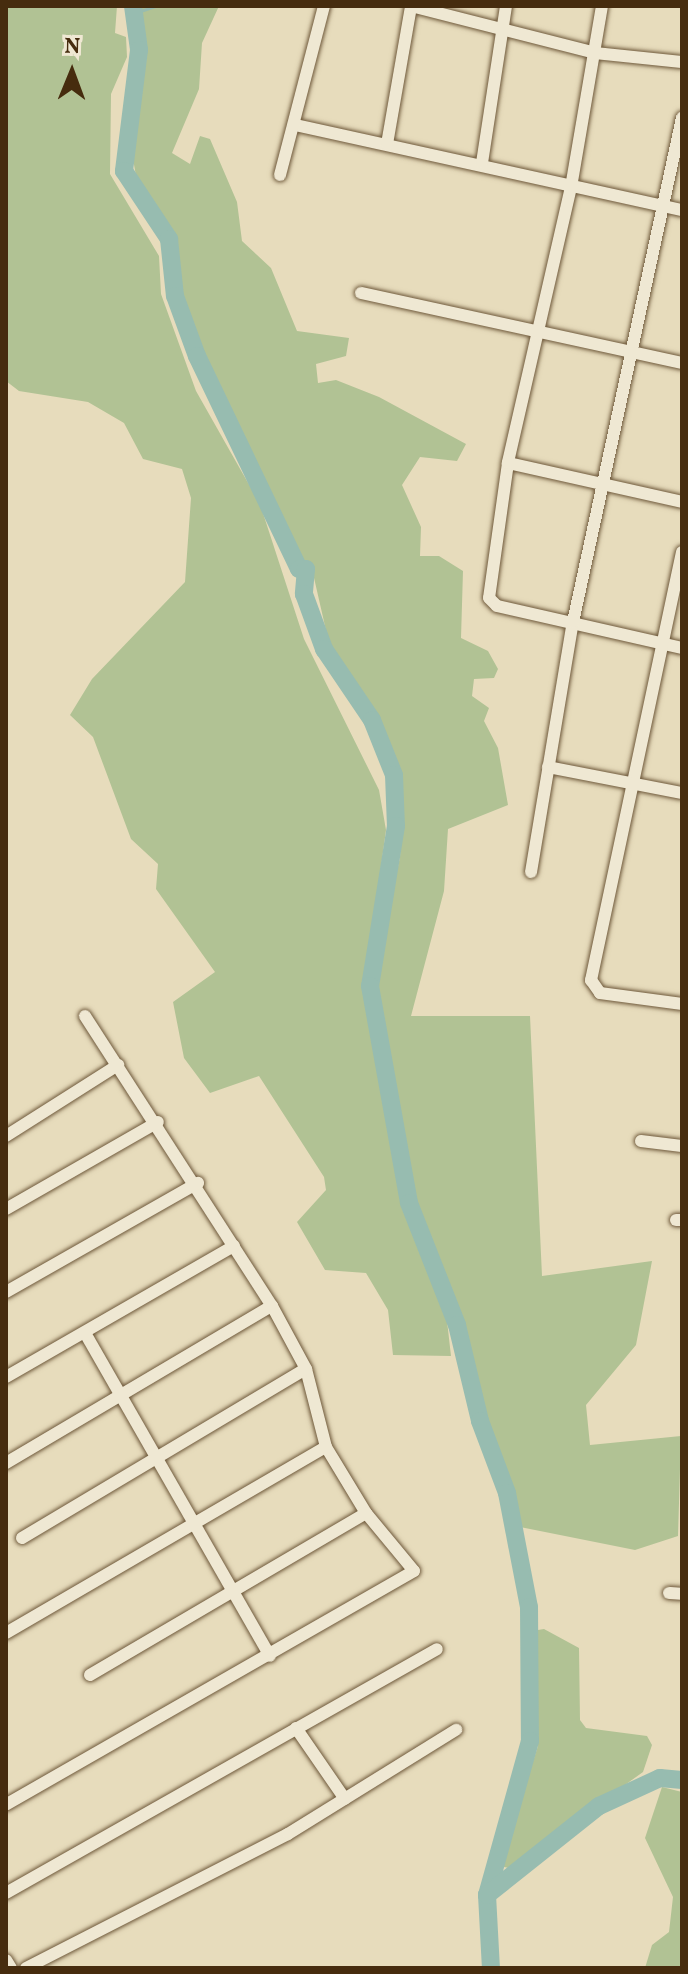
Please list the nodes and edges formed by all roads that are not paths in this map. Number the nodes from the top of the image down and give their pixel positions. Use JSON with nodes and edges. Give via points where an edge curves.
{"nodes":[{"id":1,"x":324,"y":6,"type":"edge"},
{"id":2,"x":411,"y":6,"type":"edge"},
{"id":3,"x":506,"y":6,"type":"edge"},
{"id":4,"x":602,"y":6,"type":"edge"},
{"id":5,"x":501,"y":31,"type":"junction"},
{"id":6,"x":595,"y":53,"type":"junction"},
{"id":7,"x":682,"y":62,"type":"edge"},
{"id":8,"x":682,"y":118,"type":"edge"},
{"id":9,"x":295,"y":125,"type":"junction"},
{"id":10,"x":387,"y":144,"type":"junction"},
{"id":11,"x":482,"y":163,"type":"junction"},
{"id":12,"x":280,"y":175,"type":"dead end"},
{"id":13,"x":571,"y":187,"type":"junction"},
{"id":14,"x":663,"y":206,"type":"junction"},
{"id":15,"x":682,"y":210,"type":"edge"},
{"id":16,"x":361,"y":293,"type":"dead end"},
{"id":17,"x":536,"y":330,"type":"junction"},
{"id":18,"x":630,"y":349,"type":"junction"},
{"id":19,"x":682,"y":363,"type":"edge"},
{"id":20,"x":508,"y":463,"type":"junction"},
{"id":21,"x":601,"y":482,"type":"junction"},
{"id":22,"x":682,"y":502,"type":"edge"},
{"id":23,"x":682,"y":552,"type":"edge"},
{"id":24,"x":573,"y":622,"type":"junction"},
{"id":25,"x":662,"y":643,"type":"junction"},
{"id":26,"x":682,"y":648,"type":"edge"},
{"id":27,"x":548,"y":767,"type":"junction"},
{"id":28,"x":630,"y":784,"type":"junction"},
{"id":29,"x":682,"y":793,"type":"edge"},
{"id":30,"x":531,"y":872,"type":"dead end"},
{"id":31,"x":682,"y":1004,"type":"edge"},
{"id":32,"x":85,"y":1016,"type":"dead end"},
{"id":33,"x":118,"y":1065,"type":"junction"},
{"id":34,"x":158,"y":1122,"type":"junction"},
{"id":35,"x":6,"y":1136,"type":"edge"},
{"id":36,"x":641,"y":1141,"type":"dead end"},
{"id":37,"x":682,"y":1146,"type":"edge"},
{"id":38,"x":198,"y":1183,"type":"junction"},
{"id":39,"x":6,"y":1209,"type":"edge"},
{"id":40,"x":234,"y":1246,"type":"junction"},
{"id":41,"x":6,"y":1292,"type":"edge"},
{"id":42,"x":272,"y":1306,"type":"junction"},
{"id":43,"x":85,"y":1333,"type":"junction"},
{"id":44,"x":306,"y":1369,"type":"junction"},
{"id":45,"x":6,"y":1377,"type":"edge"},
{"id":46,"x":117,"y":1393,"type":"junction"},
{"id":47,"x":326,"y":1447,"type":"junction"},
{"id":48,"x":157,"y":1459,"type":"junction"},
{"id":49,"x":6,"y":1463,"type":"edge"},
{"id":50,"x":366,"y":1513,"type":"junction"},
{"id":51,"x":193,"y":1518,"type":"junction"},
{"id":52,"x":22,"y":1538,"type":"dead end"},
{"id":53,"x":233,"y":1594,"type":"junction"},
{"id":54,"x":6,"y":1633,"type":"edge"},
{"id":55,"x":437,"y":1649,"type":"dead end"},
{"id":56,"x":270,"y":1656,"type":"junction"},
{"id":57,"x":90,"y":1675,"type":"dead end"},
{"id":58,"x":296,"y":1728,"type":"junction"},
{"id":59,"x":456,"y":1730,"type":"dead end"},
{"id":60,"x":345,"y":1799,"type":"junction"},
{"id":61,"x":6,"y":1805,"type":"edge"},
{"id":62,"x":6,"y":1893,"type":"edge"},
{"id":63,"x":6,"y":1960,"type":"edge"},
{"id":64,"x":11,"y":1968,"type":"edge"},
{"id":65,"x":26,"y":1968,"type":"edge"}],
"edges":[{"from":1,"to":9,"type":"street"},
{"from":2,"to":5,"type":"street"},
{"from":2,"to":10,"type":"street"},
{"from":3,"to":5,"type":"street"},
{"from":4,"to":6,"type":"street"},
{"from":5,"to":6,"type":"street"},
{"from":5,"to":11,"type":"street"},
{"from":6,"to":7,"type":"street"},
{"from":6,"to":13,"type":"street"},
{"from":8,"to":14,"type":"street"},
{"from":9,"to":10,"type":"street"},
{"from":9,"to":12,"type":"street"},
{"from":10,"to":11,"type":"street"},
{"from":11,"to":13,"type":"street"},
{"from":13,"to":14,"type":"street"},
{"from":13,"to":17,"type":"street"},
{"from":14,"to":15,"type":"street"},
{"from":14,"to":18,"type":"street"},
{"from":16,"to":17,"type":"street"},
{"from":17,"to":18,"type":"street"},
{"from":17,"to":20,"type":"street"},
{"from":18,"to":19,"type":"street"},
{"from":18,"to":21,"type":"street"},
{"from":20,"to":21,"type":"street"},
{"from":20,"to":24,"type":"street","via":[[489,598],[497,606]]},
{"from":21,"to":22,"type":"street"},
{"from":21,"to":24,"type":"street"},
{"from":23,"to":25,"type":"street"},
{"from":24,"to":25,"type":"street"},
{"from":24,"to":27,"type":"street"},
{"from":25,"to":26,"type":"street"},
{"from":25,"to":28,"type":"street"},
{"from":27,"to":28,"type":"street"},
{"from":27,"to":30,"type":"street"},
{"from":28,"to":29,"type":"street"},
{"from":28,"to":31,"type":"street","via":[[591,980],[600,993]]},
{"from":32,"to":33,"type":"street"},
{"from":33,"to":34,"type":"street"},
{"from":33,"to":35,"type":"street"},
{"from":34,"to":38,"type":"street"},
{"from":34,"to":39,"type":"street"},
{"from":36,"to":37,"type":"street"},
{"from":38,"to":40,"type":"street"},
{"from":38,"to":41,"type":"street"},
{"from":40,"to":42,"type":"street"},
{"from":40,"to":43,"type":"street"},
{"from":42,"to":44,"type":"street"},
{"from":42,"to":46,"type":"street"},
{"from":43,"to":45,"type":"street"},
{"from":43,"to":46,"type":"street"},
{"from":44,"to":47,"type":"street"},
{"from":44,"to":48,"type":"street"},
{"from":46,"to":48,"type":"street"},
{"from":46,"to":49,"type":"street"},
{"from":47,"to":50,"type":"street"},
{"from":47,"to":51,"type":"street"},
{"from":48,"to":51,"type":"street"},
{"from":48,"to":52,"type":"street"},
{"from":50,"to":53,"type":"street"},
{"from":50,"to":56,"type":"street","via":[[414,1571]]},
{"from":51,"to":53,"type":"street"},
{"from":51,"to":54,"type":"street"},
{"from":53,"to":56,"type":"street"},
{"from":53,"to":57,"type":"street"},
{"from":55,"to":58,"type":"street"},
{"from":56,"to":61,"type":"street"},
{"from":58,"to":60,"type":"street"},
{"from":58,"to":62,"type":"street"},
{"from":59,"to":60,"type":"street"},
{"from":60,"to":65,"type":"street"},
{"from":63,"to":64,"type":"street"}]}
